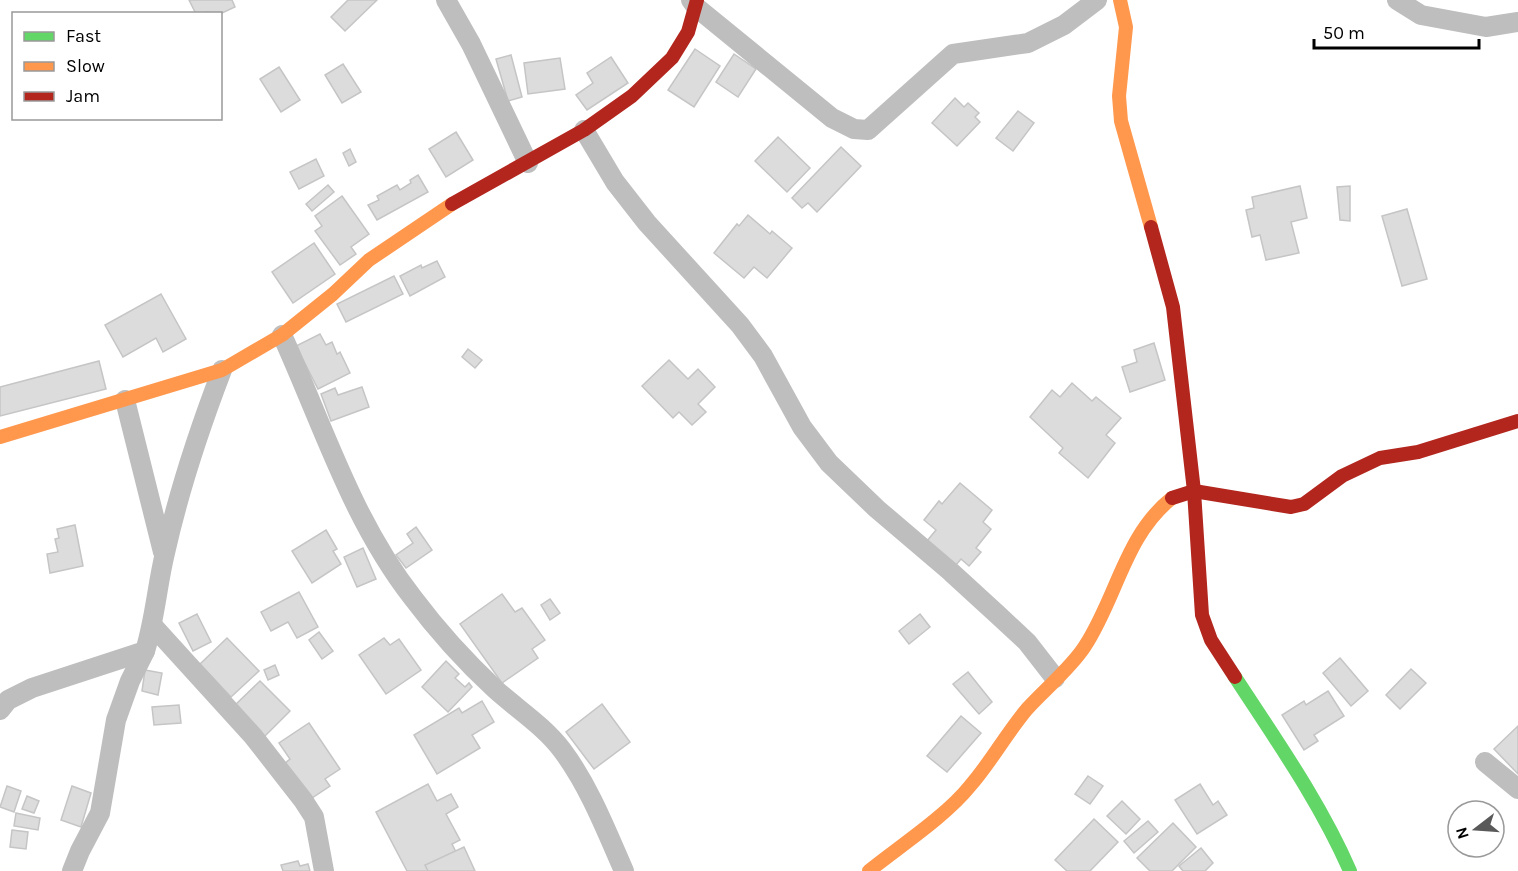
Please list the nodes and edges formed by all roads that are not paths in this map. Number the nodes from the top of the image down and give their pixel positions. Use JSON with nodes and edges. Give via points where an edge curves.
{"nodes":[{"id":1,"x":446,"y":0,"type":"edge"},
{"id":2,"x":1097,"y":0,"type":"edge"},
{"id":3,"x":1120,"y":0,"type":"edge"},
{"id":4,"x":1397,"y":0,"type":"edge"},
{"id":5,"x":695,"y":2,"type":"edge"},
{"id":6,"x":1518,"y":22,"type":"edge"},
{"id":7,"x":584,"y":130,"type":"junction"},
{"id":8,"x":528,"y":164,"type":"junction"},
{"id":9,"x":282,"y":335,"type":"junction"},
{"id":10,"x":222,"y":370,"type":"junction"},
{"id":11,"x":125,"y":400,"type":"junction"},
{"id":12,"x":1518,"y":421,"type":"edge"},
{"id":13,"x":0,"y":437,"type":"edge"},
{"id":14,"x":1194,"y":491,"type":"junction"},
{"id":15,"x":164,"y":556,"type":"junction"},
{"id":16,"x":153,"y":626,"type":"junction"},
{"id":17,"x":144,"y":651,"type":"junction"},
{"id":18,"x":1055,"y":678,"type":"junction"},
{"id":19,"x":0,"y":710,"type":"edge"},
{"id":20,"x":1485,"y":762,"type":"dead end"},
{"id":21,"x":1518,"y":789,"type":"edge"},
{"id":22,"x":72,"y":871,"type":"edge"},
{"id":23,"x":324,"y":871,"type":"edge"},
{"id":24,"x":624,"y":871,"type":"edge"},
{"id":25,"x":869,"y":871,"type":"edge"},
{"id":26,"x":1350,"y":871,"type":"edge"}],
"edges":[{"from":1,"to":8,"type":"street"},
{"from":2,"to":5,"type":"street","via":[[1064,25],[1028,43],[953,54],[868,130],[854,129],[832,118]]},
{"from":3,"to":14,"type":"street","via":[[1126,27],[1119,96],[1121,121],[1173,307]]},
{"from":4,"to":6,"type":"street","via":[[1421,15],[1486,27]]},
{"from":5,"to":7,"type":"street","via":[[688,32],[672,58],[632,96]]},
{"from":7,"to":8,"type":"street"},
{"from":7,"to":18,"type":"street","via":[[615,182],[647,223],[740,325],[763,356],[802,426],[829,464],[1027,642]]},
{"from":8,"to":9,"type":"street","via":[[440,211],[392,243]]},
{"from":9,"to":10,"type":"street"},
{"from":9,"to":24,"type":"street","via":[[353,502],[385,558],[412,598],[449,640],[494,688],[561,749]]},
{"from":10,"to":11,"type":"street"},
{"from":10,"to":15,"type":"street","via":[[183,479]]},
{"from":11,"to":13,"type":"street"},
{"from":11,"to":15,"type":"street"},
{"from":12,"to":14,"type":"street","via":[[1418,452],[1380,458],[1342,476],[1304,504],[1291,507]]},
{"from":14,"to":18,"type":"street","via":[[1174,497],[1156,512],[1131,548],[1084,648]]},
{"from":14,"to":26,"type":"street","via":[[1202,615],[1211,640],[1296,771]]},
{"from":15,"to":16,"type":"street"},
{"from":16,"to":17,"type":"street"},
{"from":16,"to":23,"type":"street","via":[[253,736],[303,800],[314,817]]},
{"from":17,"to":19,"type":"street","via":[[32,688],[8,700]]},
{"from":17,"to":22,"type":"street","via":[[116,720],[100,813]]},
{"from":18,"to":25,"type":"street","via":[[1008,732],[970,786]]},
{"from":20,"to":21,"type":"street"}]}
